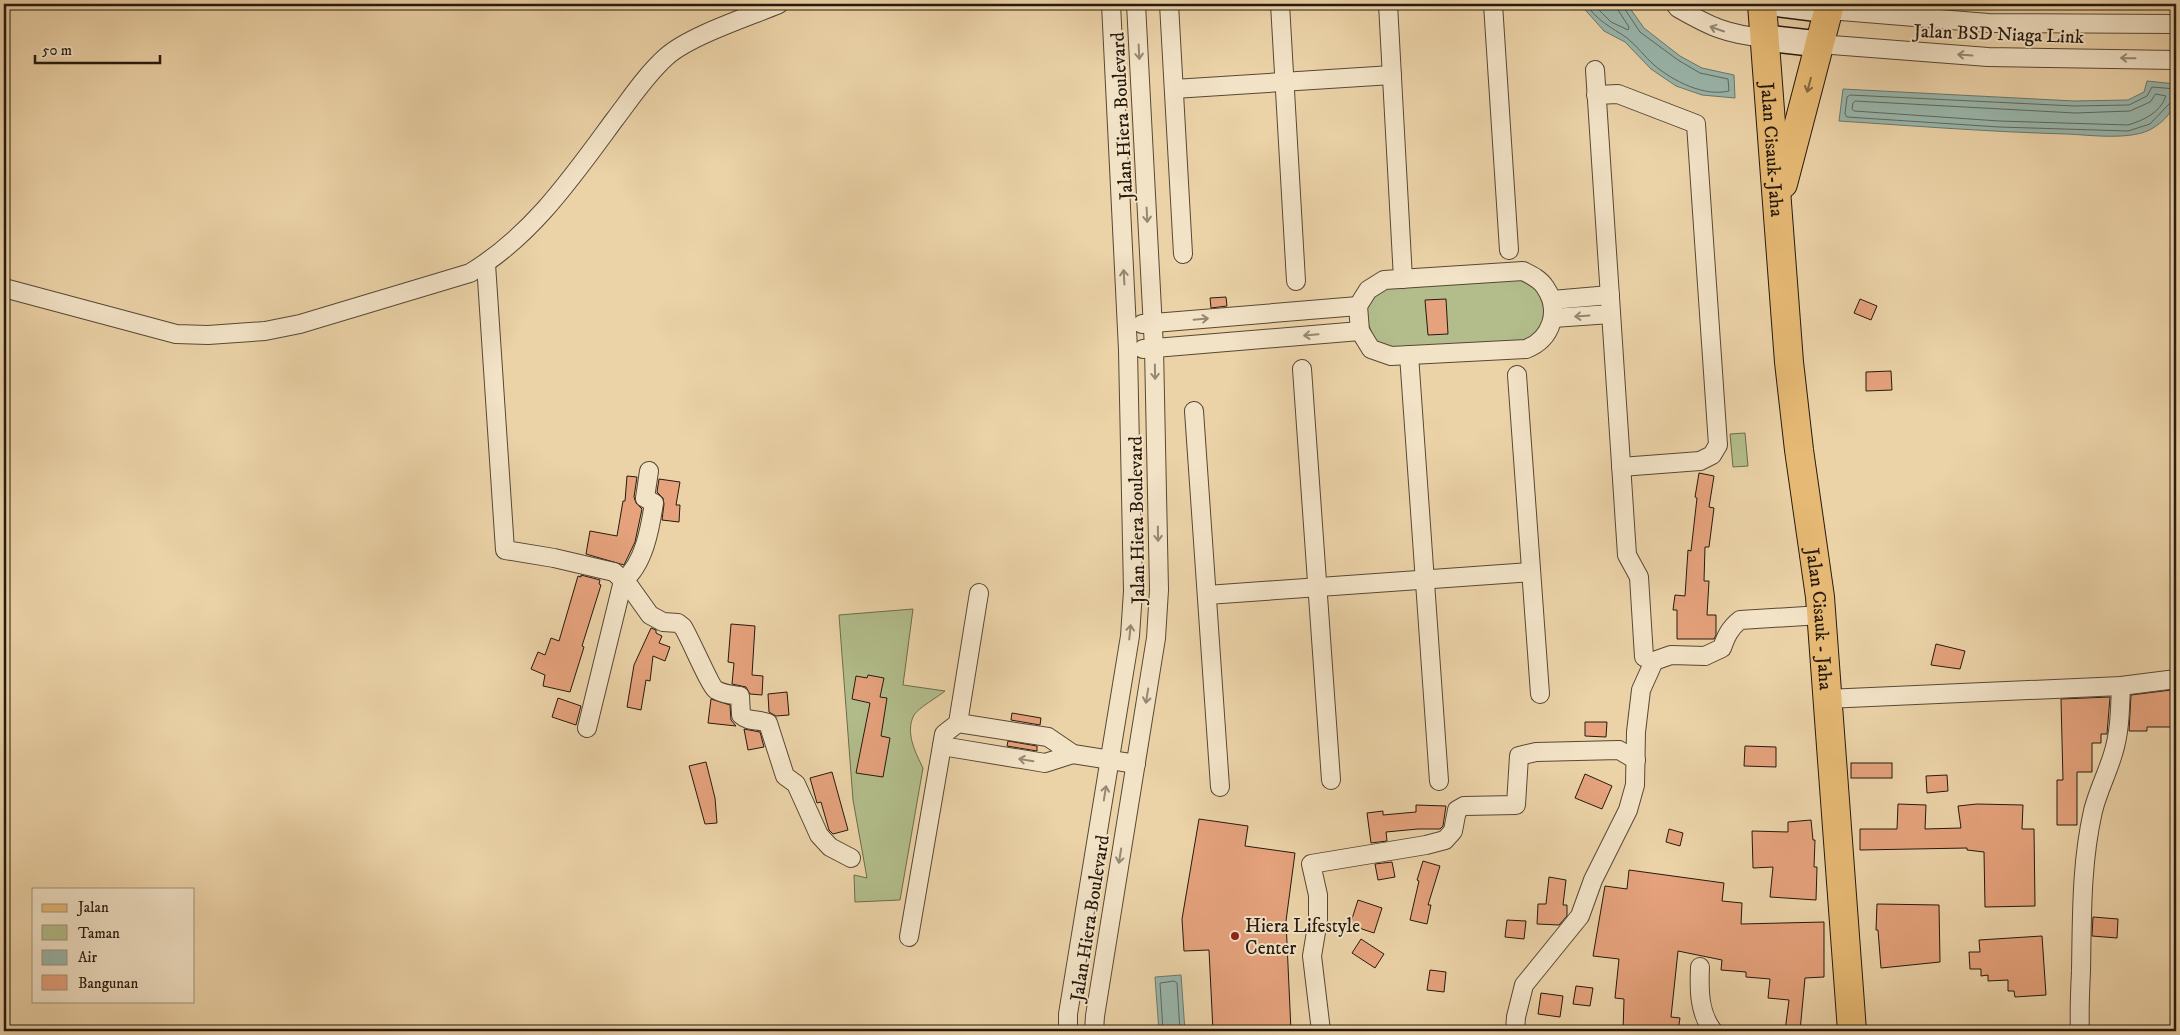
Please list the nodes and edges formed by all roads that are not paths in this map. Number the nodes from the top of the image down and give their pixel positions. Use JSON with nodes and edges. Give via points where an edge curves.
{"nodes":[{"id":1,"x":779,"y":4,"type":"edge"},
{"id":2,"x":1136,"y":4,"type":"edge"},
{"id":3,"x":1169,"y":4,"type":"edge"},
{"id":4,"x":1280,"y":4,"type":"edge"},
{"id":5,"x":1388,"y":4,"type":"edge"},
{"id":6,"x":1493,"y":4,"type":"edge"},
{"id":7,"x":1675,"y":4,"type":"edge"},
{"id":8,"x":1762,"y":4,"type":"edge"},
{"id":9,"x":1781,"y":4,"type":"edge"},
{"id":10,"x":1110,"y":5,"type":"edge"},
{"id":11,"x":1829,"y":7,"type":"edge"},
{"id":12,"x":2176,"y":24,"type":"edge"},
{"id":13,"x":1765,"y":38,"type":"junction"},
{"id":14,"x":1820,"y":44,"type":"junction"},
{"id":15,"x":2176,"y":60,"type":"edge"},
{"id":16,"x":1594,"y":70,"type":"dead end"},
{"id":17,"x":1392,"y":75,"type":"junction"},
{"id":18,"x":1284,"y":82,"type":"junction"},
{"id":19,"x":1174,"y":89,"type":"junction"},
{"id":20,"x":1596,"y":95,"type":"junction"},
{"id":21,"x":1777,"y":207,"type":"junction"},
{"id":22,"x":1509,"y":250,"type":"dead end"},
{"id":23,"x":1183,"y":254,"type":"dead end"},
{"id":24,"x":486,"y":264,"type":"junction"},
{"id":25,"x":1403,"y":279,"type":"junction"},
{"id":26,"x":1296,"y":281,"type":"dead end"},
{"id":27,"x":4,"y":288,"type":"edge"},
{"id":28,"x":1610,"y":295,"type":"junction"},
{"id":29,"x":1552,"y":300,"type":"junction"},
{"id":30,"x":1358,"y":306,"type":"junction"},
{"id":31,"x":1611,"y":314,"type":"junction"},
{"id":32,"x":1240,"y":316,"type":"junction"},
{"id":33,"x":1552,"y":318,"type":"junction"},
{"id":34,"x":1153,"y":323,"type":"junction"},
{"id":35,"x":1127,"y":325,"type":"junction"},
{"id":36,"x":1360,"y":331,"type":"junction"},
{"id":37,"x":1241,"y":341,"type":"junction"},
{"id":38,"x":1154,"y":348,"type":"junction"},
{"id":39,"x":1128,"y":350,"type":"junction"},
{"id":40,"x":1409,"y":355,"type":"junction"},
{"id":41,"x":1302,"y":368,"type":"dead end"},
{"id":42,"x":1517,"y":375,"type":"dead end"},
{"id":43,"x":1194,"y":411,"type":"dead end"},
{"id":44,"x":1621,"y":467,"type":"junction"},
{"id":45,"x":649,"y":470,"type":"dead end"},
{"id":46,"x":1531,"y":572,"type":"junction"},
{"id":47,"x":1425,"y":580,"type":"junction"},
{"id":48,"x":623,"y":581,"type":"junction"},
{"id":49,"x":1317,"y":588,"type":"junction"},
{"id":50,"x":979,"y":593,"type":"dead end"},
{"id":51,"x":1207,"y":595,"type":"junction"},
{"id":52,"x":1821,"y":615,"type":"junction"},
{"id":53,"x":1644,"y":657,"type":"dead end"},
{"id":54,"x":2176,"y":679,"type":"edge"},
{"id":55,"x":2121,"y":686,"type":"junction"},
{"id":56,"x":1540,"y":694,"type":"dead end"},
{"id":57,"x":1826,"y":699,"type":"junction"},
{"id":58,"x":958,"y":722,"type":"junction"},
{"id":59,"x":587,"y":728,"type":"dead end"},
{"id":60,"x":942,"y":746,"type":"junction"},
{"id":61,"x":1074,"y":754,"type":"junction"},
{"id":62,"x":1110,"y":760,"type":"junction"},
{"id":63,"x":1636,"y":760,"type":"junction"},
{"id":64,"x":1136,"y":764,"type":"junction"},
{"id":65,"x":1331,"y":780,"type":"dead end"},
{"id":66,"x":1439,"y":781,"type":"dead end"},
{"id":67,"x":1220,"y":787,"type":"dead end"},
{"id":68,"x":851,"y":858,"type":"dead end"},
{"id":69,"x":908,"y":938,"type":"dead end"},
{"id":70,"x":1700,"y":968,"type":"dead end"},
{"id":71,"x":1068,"y":1031,"type":"edge"},
{"id":72,"x":1094,"y":1031,"type":"edge"},
{"id":73,"x":1321,"y":1031,"type":"edge"},
{"id":74,"x":1515,"y":1031,"type":"edge"},
{"id":75,"x":1713,"y":1031,"type":"edge"},
{"id":76,"x":1852,"y":1031,"type":"edge"},
{"id":77,"x":2080,"y":1031,"type":"edge"}],
"edges":[{"from":1,"to":24,"type":"street","via":[[684,44],[666,56],[639,86],[562,190],[530,226]]},
{"from":2,"to":34,"type":"street","name":"Jalan Hiera Boulevard","one_way":true},
{"from":3,"to":19,"type":"street"},
{"from":4,"to":18,"type":"street"},
{"from":5,"to":17,"type":"street"},
{"from":6,"to":22,"type":"street"},
{"from":13,"to":7,"type":"street","one_way":true,"via":[[1737,36],[1710,26]]},
{"from":8,"to":13,"type":"main road","name":"Jalan Cisauk-Jaha"},
{"from":9,"to":11,"type":"main road"},
{"from":35,"to":10,"type":"street","name":"Jalan Hiera Boulevard","one_way":true},
{"from":11,"to":12,"type":"street","name":"Jalan BSD Niaga Link","via":[[1988,23]]},
{"from":11,"to":14,"type":"main road","name":"Jalan Cisauk-Jaha"},
{"from":13,"to":14,"type":"main road"},
{"from":13,"to":21,"type":"main road","name":"Jalan Cisauk-Jaha"},
{"from":15,"to":14,"type":"street","name":"Jalan BSD Niaga Link","one_way":true,"via":[[1988,57]]},
{"from":14,"to":21,"type":"main road","name":"Jalan Cisauk-Jaha","one_way":true},
{"from":16,"to":20,"type":"street"},
{"from":17,"to":18,"type":"street"},
{"from":17,"to":25,"type":"street"},
{"from":18,"to":19,"type":"street"},
{"from":18,"to":26,"type":"street"},
{"from":19,"to":23,"type":"street"},
{"from":20,"to":28,"type":"street"},
{"from":20,"to":44,"type":"street","via":[[1618,94],[1696,124],[1718,445],[1712,455],[1700,461]]},
{"from":21,"to":52,"type":"main road","name":"Jalan Cisauk - Jaha","via":[[1789,362]]},
{"from":24,"to":27,"type":"street","via":[[470,273],[300,324],[265,331],[208,335],[176,334]]},
{"from":24,"to":48,"type":"street","via":[[504,550],[614,572]]},
{"from":25,"to":29,"type":"street","via":[[1523,270],[1545,286]]},
{"from":25,"to":30,"type":"street","via":[[1384,280],[1368,290]]},
{"from":28,"to":29,"type":"street"},
{"from":28,"to":31,"type":"street"},
{"from":29,"to":33,"type":"street"},
{"from":30,"to":32,"type":"street"},
{"from":30,"to":36,"type":"street"},
{"from":31,"to":33,"type":"street","one_way":true},
{"from":31,"to":44,"type":"street"},
{"from":34,"to":32,"type":"street","one_way":true},
{"from":32,"to":37,"type":"street"},
{"from":33,"to":40,"type":"street","via":[[1546,337],[1526,348]]},
{"from":34,"to":35,"type":"street"},
{"from":34,"to":38,"type":"street","name":"Jalan Hiera Boulevard"},
{"from":35,"to":39,"type":"street","name":"Jalan Hiera Boulevard"},
{"from":36,"to":37,"type":"street","one_way":true},
{"from":36,"to":40,"type":"street","via":[[1371,349],[1391,356]]},
{"from":37,"to":38,"type":"street"},
{"from":38,"to":39,"type":"street"},
{"from":38,"to":64,"type":"street","name":"Jalan Hiera Boulevard","one_way":true,"via":[[1159,590],[1156,638]]},
{"from":62,"to":39,"type":"street","name":"Jalan Hiera Boulevard","one_way":true,"via":[[1130,636],[1133,591]]},
{"from":40,"to":47,"type":"street"},
{"from":41,"to":49,"type":"street"},
{"from":42,"to":46,"type":"street"},
{"from":43,"to":51,"type":"street"},
{"from":44,"to":53,"type":"street","via":[[1627,556],[1639,577]]},
{"from":45,"to":48,"type":"street","via":[[645,498],[654,503],[650,534],[634,572]]},
{"from":46,"to":47,"type":"street"},
{"from":46,"to":56,"type":"street"},
{"from":47,"to":49,"type":"street"},
{"from":47,"to":66,"type":"street"},
{"from":48,"to":59,"type":"street"},
{"from":48,"to":68,"type":"street","via":[[650,614],[663,622],[678,623],[683,627],[711,686],[740,696],[741,715],[746,720],[768,723],[785,776],[796,784],[819,835],[830,847]]},
{"from":49,"to":51,"type":"street"},
{"from":49,"to":65,"type":"street"},
{"from":50,"to":58,"type":"street"},
{"from":51,"to":67,"type":"street"},
{"from":52,"to":57,"type":"main road","name":"Jalan Cisauk - Jaha"},
{"from":52,"to":63,"type":"street","via":[[1740,620],[1727,634],[1722,648],[1706,656],[1671,655],[1654,661],[1641,690]]},
{"from":54,"to":55,"type":"street"},
{"from":55,"to":57,"type":"street"},
{"from":55,"to":77,"type":"street","via":[[2118,734],[2099,789],[2088,838],[2081,903]]},
{"from":57,"to":76,"type":"main road","name":"Jalan Cisauk - Jaha"},
{"from":58,"to":60,"type":"street","via":[[944,734]]},
{"from":58,"to":61,"type":"street","via":[[1048,737]]},
{"from":61,"to":60,"type":"street","one_way":true,"via":[[1045,763]]},
{"from":60,"to":69,"type":"street"},
{"from":61,"to":62,"type":"street"},
{"from":62,"to":64,"type":"street"},
{"from":71,"to":62,"type":"street","name":"Jalan Hiera Boulevard","one_way":true,"via":[[1068,1014]]},
{"from":63,"to":73,"type":"street","via":[[1619,750],[1536,752],[1519,756],[1516,805],[1464,806],[1457,810],[1453,831],[1445,840],[1426,846],[1311,864],[1318,895],[1312,956]]},
{"from":63,"to":74,"type":"street","via":[[1635,785],[1628,810],[1593,880],[1580,916],[1524,986]]},
{"from":64,"to":72,"type":"street","name":"Jalan Hiera Boulevard","one_way":true},
{"from":70,"to":75,"type":"street","via":[[1703,1014]]}]}
